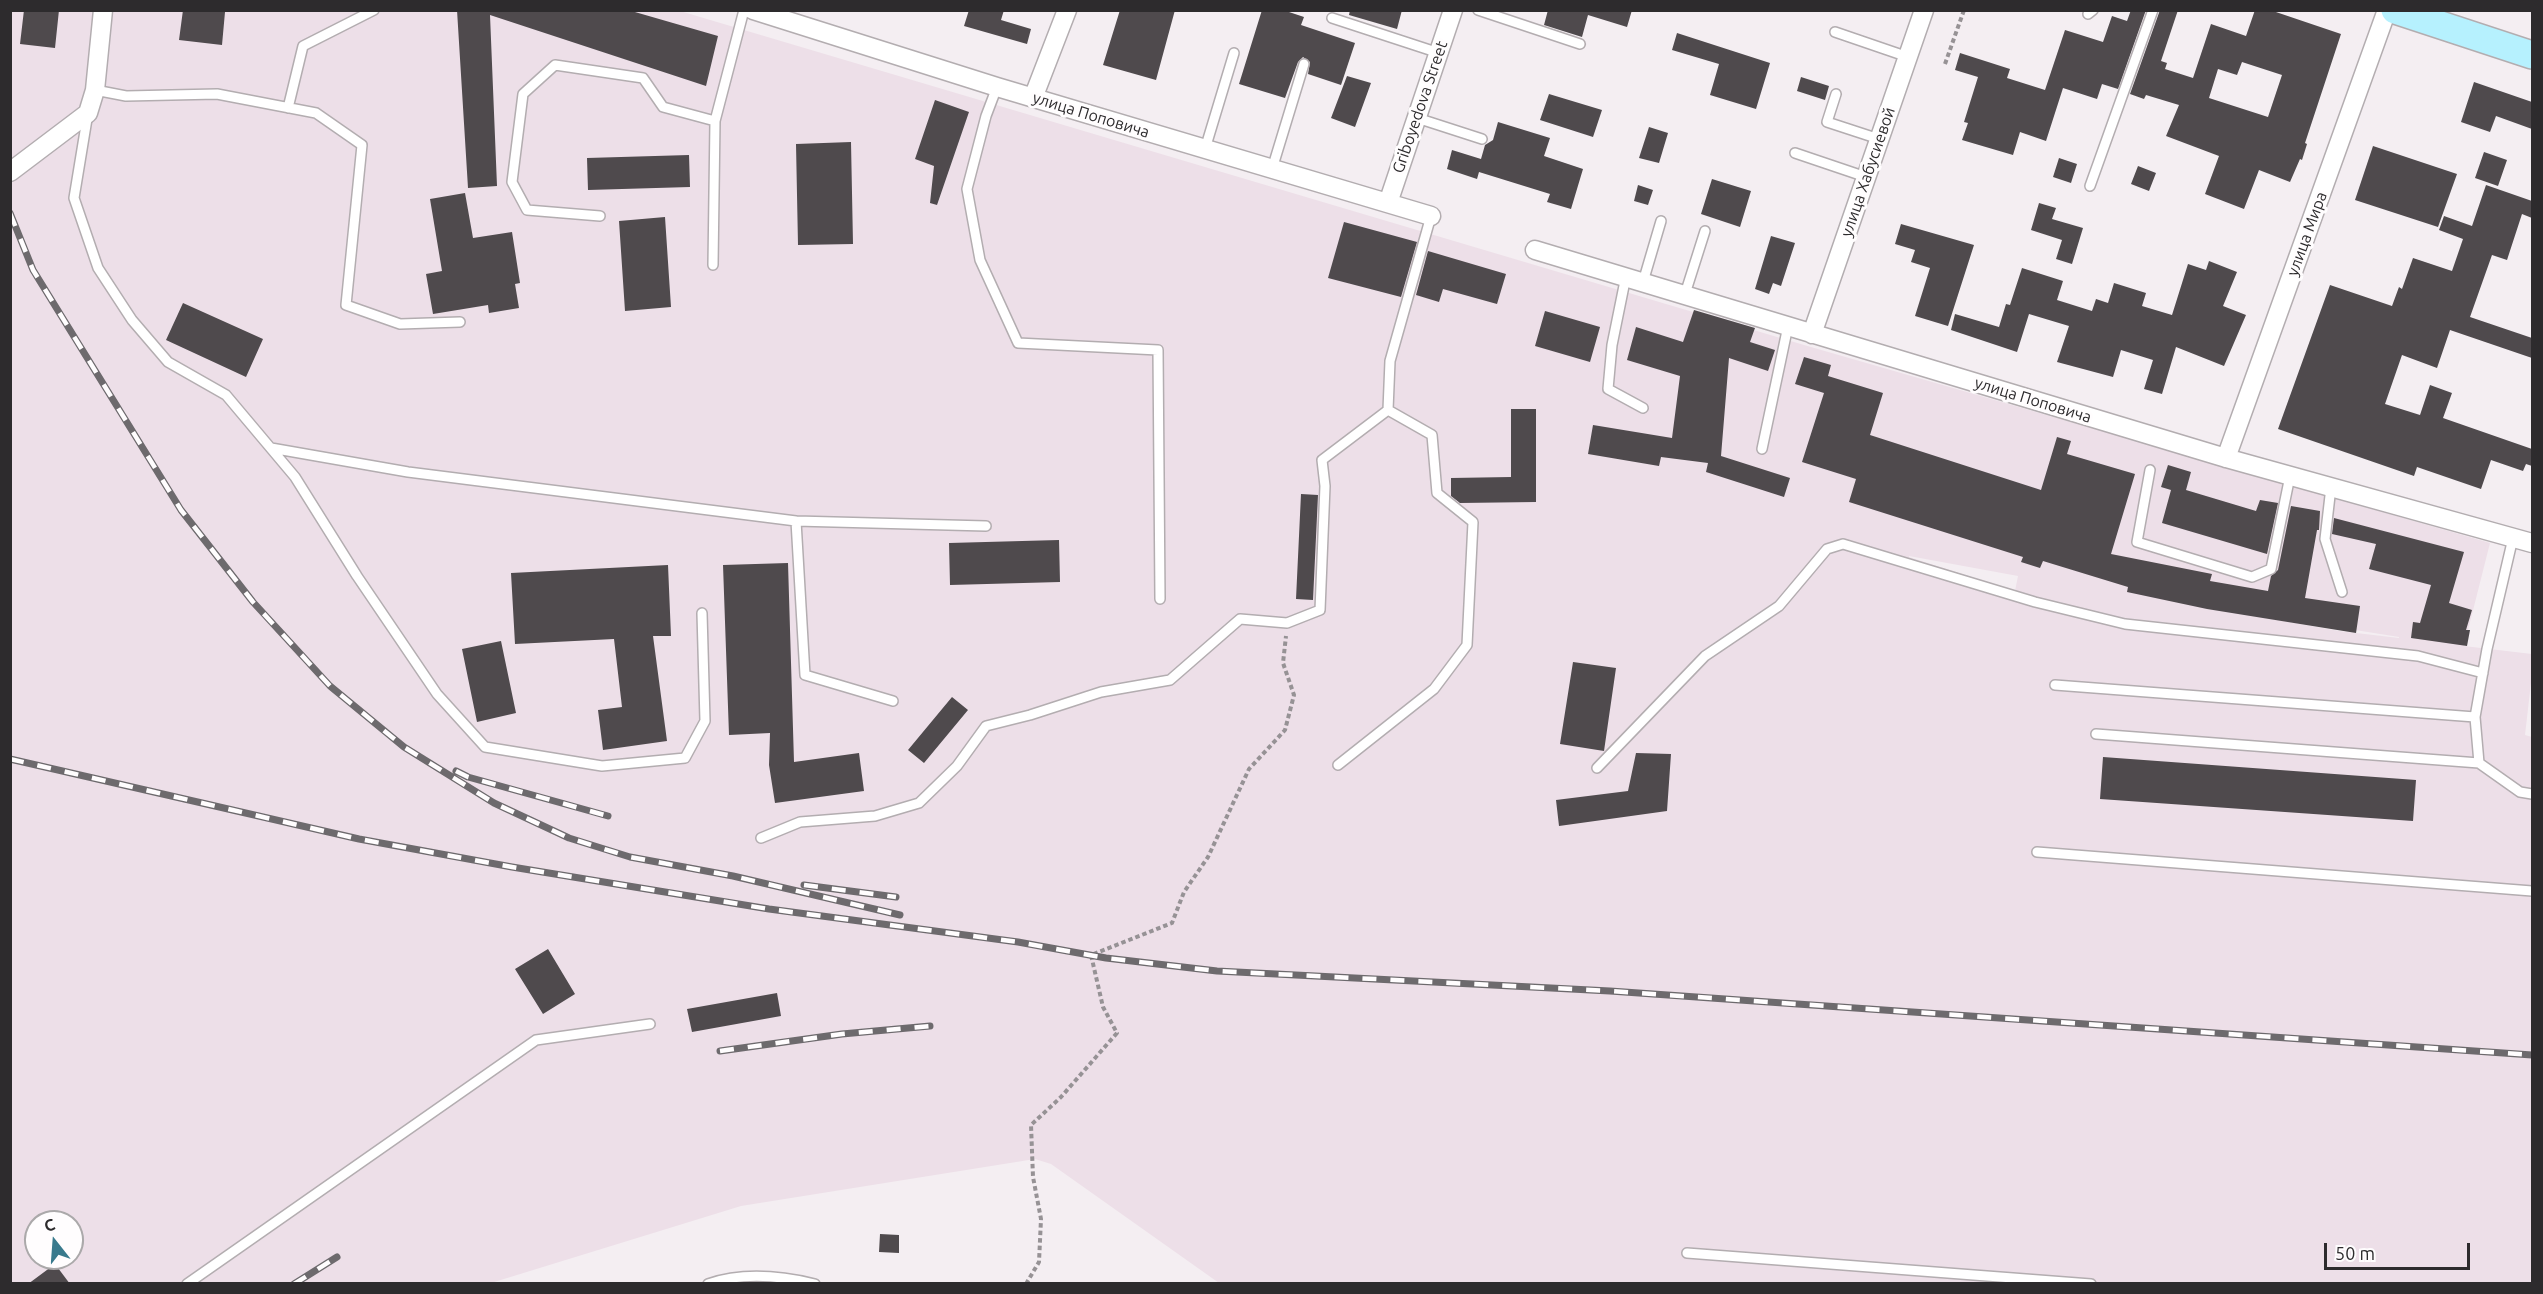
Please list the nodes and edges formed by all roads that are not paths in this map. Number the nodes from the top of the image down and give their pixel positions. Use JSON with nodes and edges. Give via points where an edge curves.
{"nodes":[{"id":1,"x":103,"y":10,"type":"edge"},
{"id":2,"x":374,"y":10,"type":"edge"},
{"id":3,"x":744,"y":10,"type":"edge"},
{"id":4,"x":753,"y":10,"type":"edge"},
{"id":5,"x":1066,"y":10,"type":"edge"},
{"id":6,"x":1453,"y":10,"type":"edge"},
{"id":7,"x":1478,"y":10,"type":"edge"},
{"id":8,"x":1924,"y":10,"type":"edge"},
{"id":9,"x":2153,"y":10,"type":"edge"},
{"id":10,"x":2387,"y":10,"type":"edge"},
{"id":11,"x":2395,"y":10,"type":"edge"},
{"id":12,"x":1332,"y":18,"type":"dead end"},
{"id":13,"x":1835,"y":32,"type":"dead end"},
{"id":14,"x":1580,"y":44,"type":"dead end"},
{"id":15,"x":1234,"y":53,"type":"dead end"},
{"id":16,"x":1438,"y":53,"type":"junction"},
{"id":17,"x":2532,"y":55,"type":"edge"},
{"id":18,"x":1908,"y":57,"type":"junction"},
{"id":19,"x":1304,"y":64,"type":"dead end"},
{"id":20,"x":996,"y":87,"type":"junction"},
{"id":21,"x":95,"y":90,"type":"junction"},
{"id":22,"x":1836,"y":94,"type":"dead end"},
{"id":23,"x":1033,"y":98,"type":"junction"},
{"id":24,"x":288,"y":108,"type":"junction"},
{"id":25,"x":88,"y":113,"type":"junction"},
{"id":26,"x":1417,"y":118,"type":"junction"},
{"id":27,"x":715,"y":121,"type":"junction"},
{"id":28,"x":1482,"y":139,"type":"dead end"},
{"id":29,"x":1879,"y":139,"type":"junction"},
{"id":30,"x":1205,"y":149,"type":"junction"},
{"id":31,"x":1795,"y":153,"type":"dead end"},
{"id":32,"x":1272,"y":169,"type":"junction"},
{"id":33,"x":10,"y":172,"type":"edge"},
{"id":34,"x":1866,"y":177,"type":"junction"},
{"id":35,"x":2090,"y":186,"type":"dead end"},
{"id":36,"x":1388,"y":203,"type":"junction"},
{"id":37,"x":600,"y":216,"type":"dead end"},
{"id":38,"x":1431,"y":216,"type":"joint"},
{"id":39,"x":1661,"y":221,"type":"dead end"},
{"id":40,"x":1705,"y":231,"type":"dead end"},
{"id":41,"x":1535,"y":249,"type":"dead end"},
{"id":42,"x":713,"y":265,"type":"dead end"},
{"id":43,"x":1634,"y":279,"type":"junction"},
{"id":44,"x":1685,"y":294,"type":"junction"},
{"id":45,"x":460,"y":322,"type":"dead end"},
{"id":46,"x":1788,"y":326,"type":"junction"},
{"id":47,"x":1812,"y":334,"type":"junction"},
{"id":48,"x":1643,"y":408,"type":"dead end"},
{"id":49,"x":1388,"y":410,"type":"junction"},
{"id":50,"x":271,"y":448,"type":"junction"},
{"id":51,"x":1762,"y":449,"type":"dead end"},
{"id":52,"x":2226,"y":458,"type":"junction"},
{"id":53,"x":2150,"y":470,"type":"dead end"},
{"id":54,"x":2290,"y":476,"type":"junction"},
{"id":55,"x":2331,"y":487,"type":"junction"},
{"id":56,"x":796,"y":521,"type":"junction"},
{"id":57,"x":986,"y":526,"type":"dead end"},
{"id":58,"x":2513,"y":538,"type":"junction"},
{"id":59,"x":2532,"y":542,"type":"edge"},
{"id":60,"x":2342,"y":592,"type":"dead end"},
{"id":61,"x":1160,"y":599,"type":"dead end"},
{"id":62,"x":702,"y":613,"type":"dead end"},
{"id":63,"x":2483,"y":673,"type":"junction"},
{"id":64,"x":2055,"y":685,"type":"dead end"},
{"id":65,"x":893,"y":701,"type":"dead end"},
{"id":66,"x":2475,"y":717,"type":"junction"},
{"id":67,"x":2096,"y":734,"type":"dead end"},
{"id":68,"x":2479,"y":763,"type":"junction"},
{"id":69,"x":1338,"y":765,"type":"dead end"},
{"id":70,"x":1597,"y":768,"type":"dead end"},
{"id":71,"x":2532,"y":794,"type":"edge"},
{"id":72,"x":761,"y":838,"type":"dead end"},
{"id":73,"x":2037,"y":852,"type":"dead end"},
{"id":74,"x":2532,"y":891,"type":"edge"},
{"id":75,"x":650,"y":1024,"type":"dead end"},
{"id":76,"x":1687,"y":1253,"type":"dead end"},
{"id":77,"x":750,"y":1280,"type":"edge"},
{"id":78,"x":187,"y":1284,"type":"edge"},
{"id":79,"x":708,"y":1284,"type":"edge"},
{"id":80,"x":816,"y":1284,"type":"edge"},
{"id":81,"x":2091,"y":1284,"type":"edge"}],
"edges":[{"from":1,"to":21,"type":"street"},
{"from":2,"to":24,"type":"lane","via":[[303,46]]},
{"from":3,"to":27,"type":"lane"},
{"from":4,"to":20,"type":"street","name":"улица Поповича"},
{"from":5,"to":23,"type":"street"},
{"from":6,"to":16,"type":"street","name":"Griboyedova Street"},
{"from":7,"to":14,"type":"lane"},
{"from":8,"to":18,"type":"street","name":"улица Хабусиевой"},
{"from":9,"to":35,"type":"lane"},
{"from":10,"to":52,"type":"street","name":"улица Мира"},
{"from":11,"to":17,"type":"main road"},
{"from":12,"to":16,"type":"lane"},
{"from":13,"to":18,"type":"lane"},
{"from":15,"to":30,"type":"lane"},
{"from":16,"to":26,"type":"street","name":"Griboyedova Street"},
{"from":18,"to":29,"type":"street","name":"улица Хабусиевой"},
{"from":19,"to":32,"type":"lane"},
{"from":20,"to":23,"type":"street","name":"улица Поповича"},
{"from":20,"to":61,"type":"lane","via":[[967,189],[981,261],[1018,343],[1158,350]]},
{"from":21,"to":24,"type":"lane","via":[[126,96],[217,94]]},
{"from":21,"to":25,"type":"street"},
{"from":22,"to":29,"type":"lane","via":[[1827,122]]},
{"from":23,"to":30,"type":"street","name":"улица Поповича"},
{"from":24,"to":45,"type":"lane","via":[[316,113],[362,145],[346,305],[400,324]]},
{"from":25,"to":33,"type":"street"},
{"from":25,"to":50,"type":"lane","via":[[74,198],[98,268],[132,320],[168,362],[226,395]]},
{"from":26,"to":28,"type":"lane"},
{"from":26,"to":36,"type":"street","name":"Griboyedova Street"},
{"from":27,"to":37,"type":"lane","via":[[663,107],[643,78],[555,65],[523,94],[512,182],[527,210]]},
{"from":27,"to":42,"type":"lane"},
{"from":29,"to":34,"type":"street","name":"улица Хабусиевой"},
{"from":30,"to":32,"type":"street","name":"улица Поповича"},
{"from":31,"to":34,"type":"lane"},
{"from":32,"to":36,"type":"street","name":"улица Поповича"},
{"from":34,"to":47,"type":"street","name":"улица Хабусиевой"},
{"from":36,"to":38,"type":"street","name":"улица Поповича"},
{"from":38,"to":49,"type":"lane","via":[[1390,361]]},
{"from":39,"to":43,"type":"lane"},
{"from":40,"to":44,"type":"lane"},
{"from":41,"to":43,"type":"street","name":"улица Поповича"},
{"from":43,"to":44,"type":"street","name":"улица Поповича"},
{"from":43,"to":48,"type":"lane","via":[[1612,345],[1608,389]]},
{"from":44,"to":46,"type":"street","name":"улица Поповича"},
{"from":46,"to":47,"type":"street","name":"улица Поповича"},
{"from":46,"to":51,"type":"lane"},
{"from":47,"to":52,"type":"street","name":"улица Поповича"},
{"from":49,"to":69,"type":"lane","via":[[1432,435],[1437,493],[1473,522],[1467,645],[1434,689]]},
{"from":49,"to":72,"type":"lane","via":[[1322,460],[1325,486],[1320,609],[1287,623],[1240,619],[1170,680],[1101,692],[986,726],[957,766],[919,804],[875,816],[800,822]]},
{"from":50,"to":56,"type":"lane","via":[[408,472]]},
{"from":50,"to":62,"type":"lane","via":[[295,477],[437,694],[485,747],[602,766],[685,758],[705,721]]},
{"from":52,"to":54,"type":"street","name":"улица Поповича"},
{"from":53,"to":54,"type":"lane","via":[[2138,542],[2252,577],[2271,569]]},
{"from":54,"to":55,"type":"street","name":"улица Поповича"},
{"from":55,"to":58,"type":"street","name":"улица Поповича"},
{"from":55,"to":60,"type":"lane","via":[[2325,539]]},
{"from":56,"to":57,"type":"lane"},
{"from":56,"to":65,"type":"lane","via":[[805,675]]},
{"from":58,"to":59,"type":"street","name":"улица Поповича"},
{"from":58,"to":63,"type":"lane"},
{"from":63,"to":66,"type":"lane"},
{"from":63,"to":70,"type":"lane","via":[[2418,656],[2126,624],[2035,602],[1843,544],[1827,549],[1779,606],[1705,656]]},
{"from":64,"to":66,"type":"lane"},
{"from":66,"to":68,"type":"lane"},
{"from":67,"to":68,"type":"lane"},
{"from":68,"to":71,"type":"lane","via":[[2520,792]]},
{"from":73,"to":74,"type":"lane"},
{"from":75,"to":78,"type":"lane","via":[[536,1040]]},
{"from":76,"to":81,"type":"lane"},
{"from":77,"to":79,"type":"lane"},
{"from":77,"to":80,"type":"lane","via":[[791,1278]]}]}
